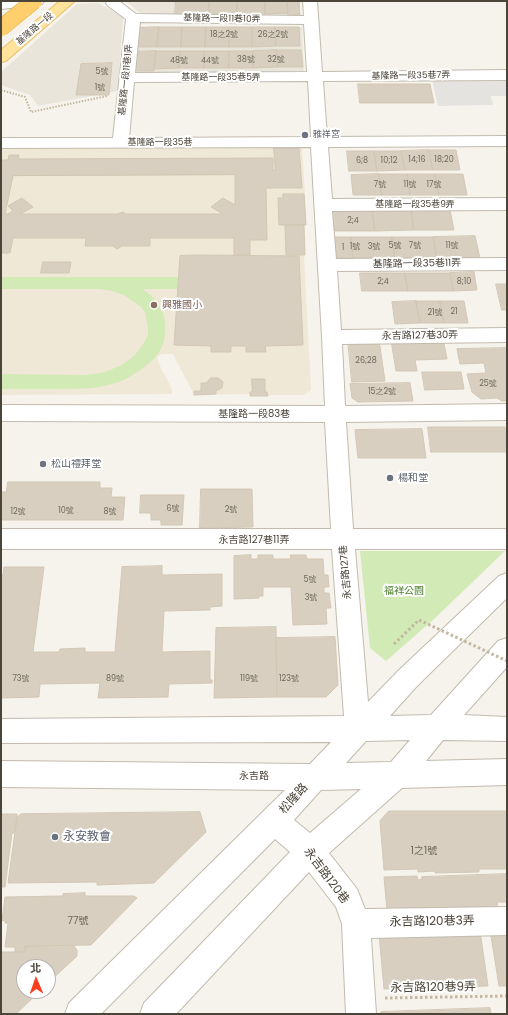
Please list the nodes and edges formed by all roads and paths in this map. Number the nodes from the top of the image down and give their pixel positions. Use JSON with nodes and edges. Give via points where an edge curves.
{"nodes":[{"id":1,"x":35,"y":1,"type":"edge"},
{"id":2,"x":68,"y":1,"type":"edge"},
{"id":3,"x":310,"y":1,"type":"edge"},
{"id":4,"x":113,"y":3,"type":"dead end"},
{"id":5,"x":1,"y":5,"type":"edge"},
{"id":6,"x":133,"y":18,"type":"junction"},
{"id":7,"x":310,"y":20,"type":"junction"},
{"id":8,"x":1,"y":28,"type":"edge"},
{"id":9,"x":1,"y":58,"type":"edge"},
{"id":10,"x":507,"y":75,"type":"edge"},
{"id":11,"x":126,"y":78,"type":"junction"},
{"id":12,"x":315,"y":78,"type":"junction"},
{"id":13,"x":1,"y":90,"type":"edge"},
{"id":14,"x":125,"y":95,"type":"junction"},
{"id":15,"x":507,"y":142,"type":"edge"},
{"id":16,"x":1,"y":143,"type":"edge"},
{"id":17,"x":120,"y":143,"type":"junction"},
{"id":18,"x":320,"y":143,"type":"junction"},
{"id":19,"x":507,"y":204,"type":"edge"},
{"id":20,"x":323,"y":205,"type":"junction"},
{"id":21,"x":507,"y":264,"type":"edge"},
{"id":22,"x":327,"y":265,"type":"junction"},
{"id":23,"x":507,"y":335,"type":"edge"},
{"id":24,"x":332,"y":337,"type":"junction"},
{"id":25,"x":507,"y":412,"type":"edge"},
{"id":26,"x":1,"y":413,"type":"edge"},
{"id":27,"x":335,"y":414,"type":"junction"},
{"id":28,"x":1,"y":539,"type":"edge"},
{"id":29,"x":507,"y":539,"type":"edge"},
{"id":30,"x":343,"y":540,"type":"junction"},
{"id":31,"x":507,"y":583,"type":"edge"},
{"id":32,"x":394,"y":644,"type":"dead end"},
{"id":33,"x":507,"y":649,"type":"edge"},
{"id":34,"x":507,"y":661,"type":"edge"},
{"id":35,"x":437,"y":727,"type":"junction"},
{"id":36,"x":358,"y":729,"type":"junction"},
{"id":37,"x":507,"y":729,"type":"edge"},
{"id":38,"x":1,"y":731,"type":"edge"},
{"id":39,"x":507,"y":772,"type":"edge"},
{"id":40,"x":1,"y":774,"type":"edge"},
{"id":41,"x":398,"y":774,"type":"junction"},
{"id":42,"x":314,"y":777,"type":"junction"},
{"id":43,"x":274,"y":821,"type":"junction"},
{"id":44,"x":310,"y":852,"type":"junction"},
{"id":45,"x":507,"y":921,"type":"edge"},
{"id":46,"x":356,"y":924,"type":"junction"},
{"id":47,"x":507,"y":996,"type":"edge"},
{"id":48,"x":361,"y":1006,"type":"edge"},
{"id":49,"x":80,"y":1014,"type":"edge"},
{"id":50,"x":155,"y":1014,"type":"edge"}],
"edges":[{"from":1,"to":5,"type":"street"},
{"from":1,"to":8,"type":"highway","bridge":true},
{"from":2,"to":9,"type":"main road","name":"基隆路一段"},
{"from":3,"to":7,"type":"street"},
{"from":4,"to":6,"type":"street"},
{"from":6,"to":7,"type":"street","name":"基隆路一段11巷10弄"},
{"from":6,"to":11,"type":"street","name":"基隆路一段11巷1弄"},
{"from":7,"to":12,"type":"street"},
{"from":10,"to":12,"type":"street","name":"基隆路一段35巷7弄"},
{"from":11,"to":12,"type":"street","name":"基隆路一段35巷5弄"},
{"from":11,"to":14,"type":"street","name":"基隆路一段11巷1弄"},
{"from":12,"to":18,"type":"street"},
{"from":13,"to":14,"type":"path","via":[[25,97],[31,112],[113,95]]},
{"from":14,"to":17,"type":"street","name":"基隆路一段11巷1弄"},
{"from":15,"to":18,"type":"street"},
{"from":16,"to":17,"type":"street","name":"基隆路一段35巷"},
{"from":17,"to":18,"type":"street","name":"基隆路一段35巷"},
{"from":18,"to":20,"type":"street"},
{"from":19,"to":20,"type":"street","name":"基隆路一段35巷9弄"},
{"from":20,"to":22,"type":"street"},
{"from":21,"to":22,"type":"street","name":"基隆路一段35巷11弄"},
{"from":22,"to":24,"type":"street"},
{"from":23,"to":24,"type":"street","name":"永吉路127巷30弄"},
{"from":24,"to":27,"type":"street"},
{"from":25,"to":27,"type":"street","name":"基隆路一段83巷"},
{"from":26,"to":27,"type":"street","name":"基隆路一段83巷"},
{"from":27,"to":30,"type":"street","name":"永吉路127巷"},
{"from":28,"to":30,"type":"street","name":"永吉路127巷11弄"},
{"from":29,"to":30,"type":"street","name":"永吉路127巷11弄"},
{"from":30,"to":36,"type":"street","name":"永吉路127巷"},
{"from":31,"to":36,"type":"street","name":"松隆路"},
{"from":32,"to":34,"type":"path","bridge":true,"via":[[419,620]]},
{"from":33,"to":35,"type":"street"},
{"from":35,"to":36,"type":"street"},
{"from":35,"to":37,"type":"street"},
{"from":35,"to":41,"type":"street"},
{"from":36,"to":38,"type":"street"},
{"from":36,"to":42,"type":"street","name":"松隆路"},
{"from":39,"to":41,"type":"street","name":"永吉路"},
{"from":40,"to":42,"type":"street","name":"永吉路"},
{"from":41,"to":42,"type":"street","name":"永吉路"},
{"from":41,"to":44,"type":"street"},
{"from":42,"to":43,"type":"street","name":"松隆路"},
{"from":43,"to":44,"type":"street","name":"永吉路120巷"},
{"from":43,"to":49,"type":"street","name":"松隆路"},
{"from":44,"to":46,"type":"street","name":"永吉路120巷","via":[[347,899]]},
{"from":44,"to":50,"type":"street"},
{"from":45,"to":46,"type":"street","name":"永吉路120巷3弄"},
{"from":46,"to":48,"type":"street","name":"永吉路120巷"},
{"from":47,"to":48,"type":"path","name":"永吉路120巷9弄"}]}
